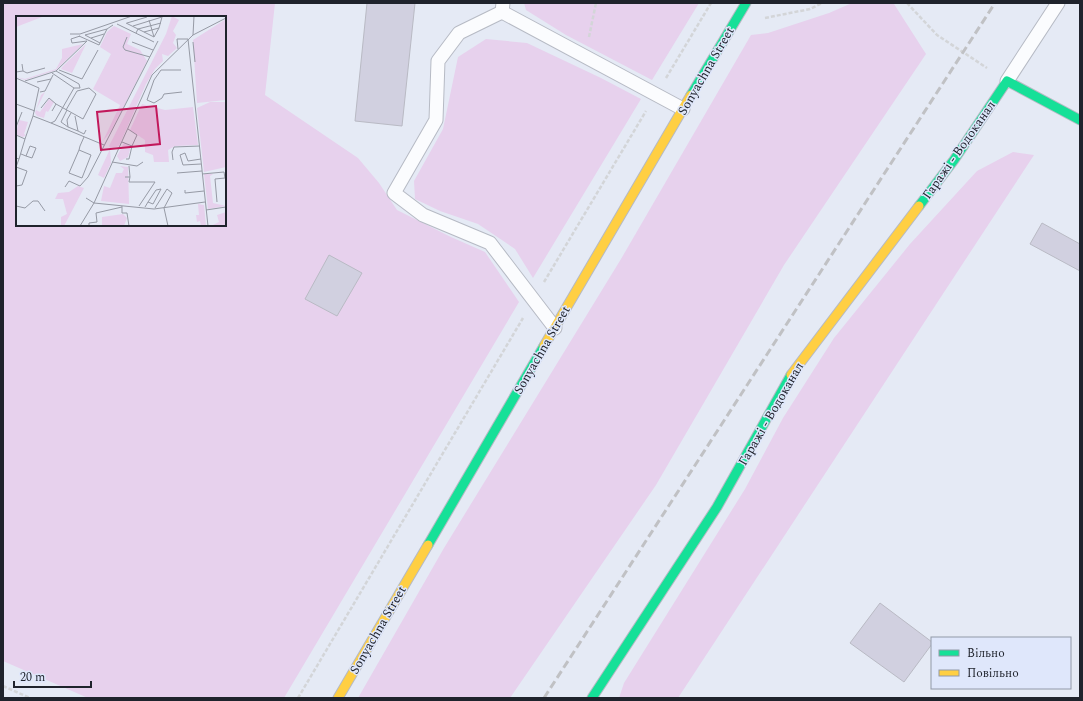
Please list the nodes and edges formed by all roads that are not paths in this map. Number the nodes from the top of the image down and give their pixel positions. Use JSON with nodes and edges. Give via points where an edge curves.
{"nodes":[{"id":1,"x":746,"y":3,"type":"edge"},
{"id":2,"x":1058,"y":3,"type":"edge"},
{"id":3,"x":502,"y":8,"type":"edge"},
{"id":4,"x":1007,"y":81,"type":"junction"},
{"id":5,"x":683,"y":110,"type":"junction"},
{"id":6,"x":1080,"y":120,"type":"edge"},
{"id":7,"x":555,"y":328,"type":"junction"},
{"id":8,"x":338,"y":698,"type":"edge"},
{"id":9,"x":592,"y":698,"type":"edge"}],
"edges":[{"from":1,"to":5,"type":"street","name":"Sonyachna Street"},
{"from":2,"to":4,"type":"lane"},
{"from":3,"to":5,"type":"lane","via":[[584,57]]},
{"from":3,"to":7,"type":"lane","via":[[459,34],[438,61],[436,120],[394,193],[423,215],[490,243]]},
{"from":4,"to":6,"type":"street"},
{"from":4,"to":9,"type":"street","name":"Гаражі - Водоканал","via":[[954,160],[791,375],[717,507]]},
{"from":5,"to":7,"type":"street","name":"Sonyachna Street"},
{"from":7,"to":8,"type":"street","name":"Sonyachna Street"}]}
